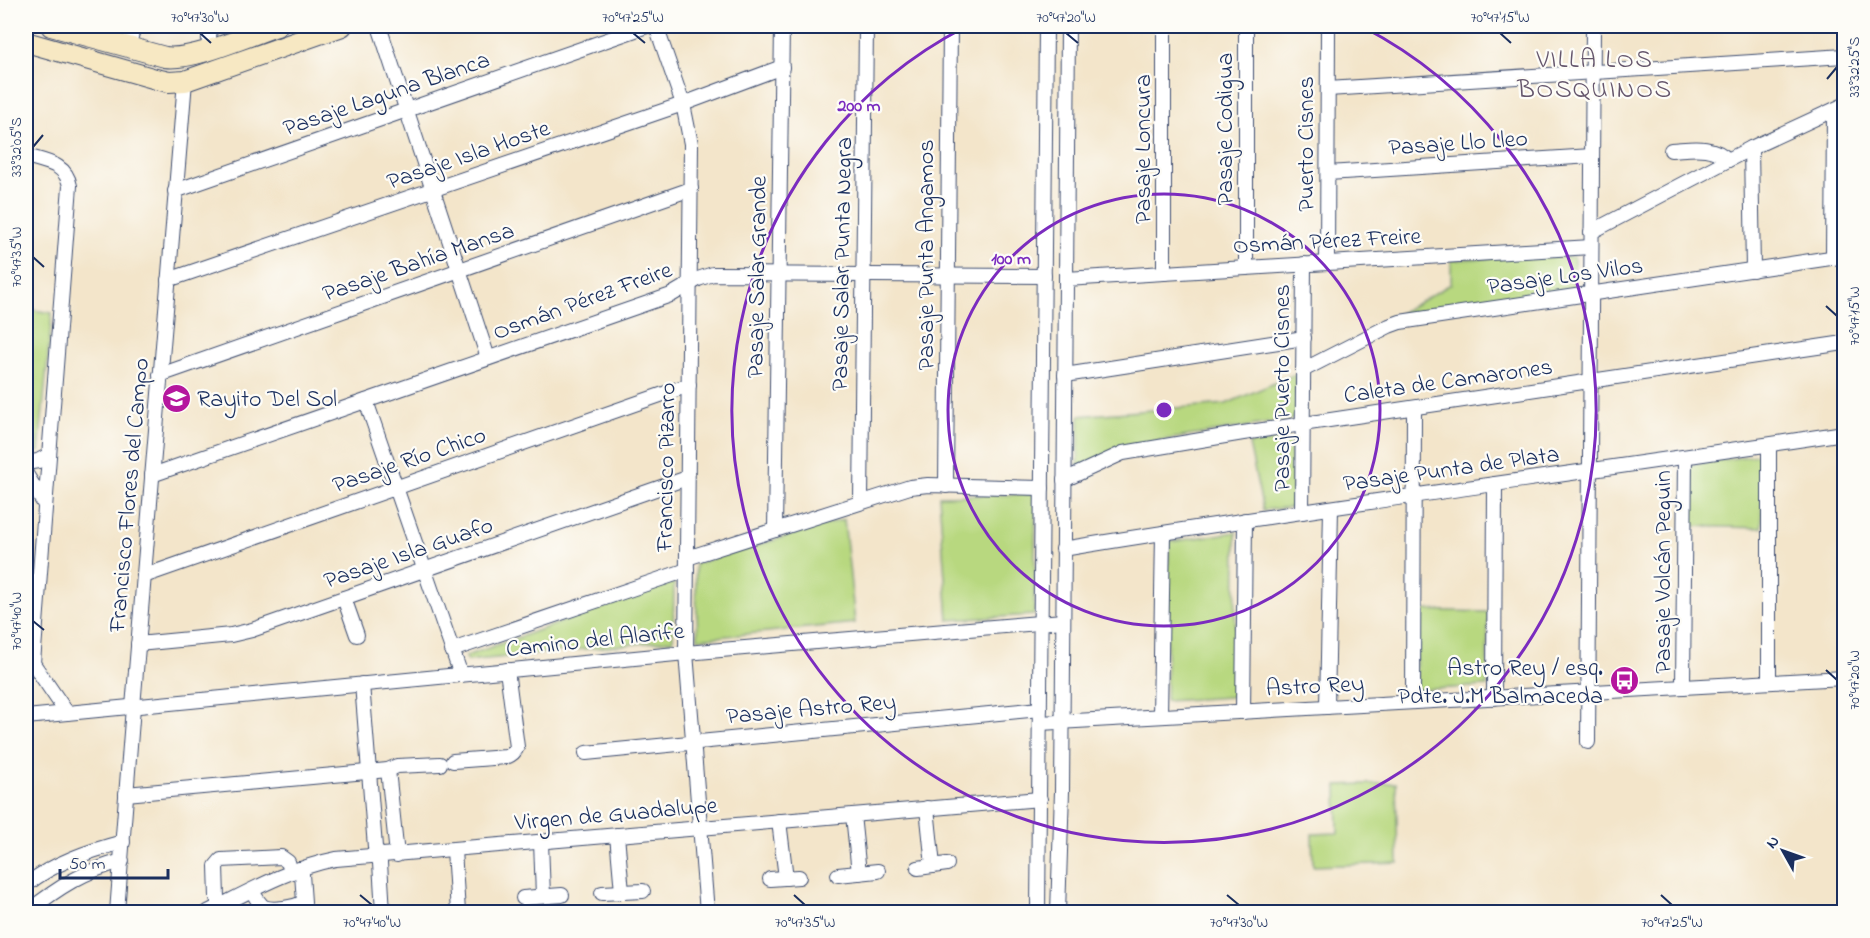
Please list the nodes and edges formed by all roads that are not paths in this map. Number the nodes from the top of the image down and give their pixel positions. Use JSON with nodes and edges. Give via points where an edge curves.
{"nodes":[{"id":1,"x":51,"y":26,"type":"edge"},
{"id":2,"x":134,"y":26,"type":"edge"},
{"id":3,"x":210,"y":26,"type":"edge"},
{"id":4,"x":277,"y":26,"type":"edge"},
{"id":5,"x":342,"y":26,"type":"edge"},
{"id":6,"x":379,"y":26,"type":"edge"},
{"id":7,"x":647,"y":26,"type":"edge"},
{"id":8,"x":656,"y":26,"type":"edge"},
{"id":9,"x":782,"y":26,"type":"edge"},
{"id":10,"x":866,"y":26,"type":"edge"},
{"id":11,"x":950,"y":26,"type":"edge"},
{"id":12,"x":1046,"y":26,"type":"edge"},
{"id":13,"x":1068,"y":26,"type":"edge"},
{"id":14,"x":1164,"y":26,"type":"edge"},
{"id":15,"x":1246,"y":26,"type":"edge"},
{"id":16,"x":1328,"y":26,"type":"edge"},
{"id":17,"x":1593,"y":26,"type":"edge"},
{"id":18,"x":26,"y":42,"type":"edge"},
{"id":19,"x":128,"y":47,"type":"junction"},
{"id":20,"x":208,"y":50,"type":"junction"},
{"id":21,"x":1845,"y":56,"type":"edge"},
{"id":22,"x":782,"y":67,"type":"junction"},
{"id":23,"x":1593,"y":72,"type":"junction"},
{"id":24,"x":185,"y":81,"type":"junction"},
{"id":25,"x":1328,"y":89,"type":"junction"},
{"id":26,"x":683,"y":104,"type":"junction"},
{"id":27,"x":1839,"y":107,"type":"edge"},
{"id":28,"x":407,"y":110,"type":"junction"},
{"id":29,"x":1751,"y":148,"type":"junction"},
{"id":30,"x":1671,"y":150,"type":"dead end"},
{"id":31,"x":26,"y":156,"type":"edge"},
{"id":32,"x":1592,"y":156,"type":"junction"},
{"id":33,"x":1728,"y":160,"type":"junction"},
{"id":34,"x":1328,"y":173,"type":"junction"},
{"id":35,"x":433,"y":189,"type":"junction"},
{"id":36,"x":691,"y":189,"type":"junction"},
{"id":37,"x":175,"y":191,"type":"junction"},
{"id":38,"x":1591,"y":232,"type":"junction"},
{"id":39,"x":1591,"y":247,"type":"junction"},
{"id":40,"x":1839,"y":257,"type":"edge"},
{"id":41,"x":1327,"y":263,"type":"junction"},
{"id":42,"x":1304,"y":264,"type":"junction"},
{"id":43,"x":1246,"y":268,"type":"junction"},
{"id":44,"x":459,"y":270,"type":"junction"},
{"id":45,"x":1753,"y":270,"type":"junction"},
{"id":46,"x":779,"y":273,"type":"junction"},
{"id":47,"x":1164,"y":273,"type":"junction"},
{"id":48,"x":863,"y":274,"type":"junction"},
{"id":49,"x":948,"y":275,"type":"junction"},
{"id":50,"x":1044,"y":276,"type":"junction"},
{"id":51,"x":1066,"y":279,"type":"junction"},
{"id":52,"x":168,"y":280,"type":"junction"},
{"id":53,"x":691,"y":284,"type":"junction"},
{"id":54,"x":1591,"y":295,"type":"junction"},
{"id":55,"x":1304,"y":338,"type":"junction"},
{"id":56,"x":1845,"y":343,"type":"edge"},
{"id":57,"x":488,"y":358,"type":"junction"},
{"id":58,"x":1303,"y":370,"type":"junction"},
{"id":59,"x":160,"y":375,"type":"junction"},
{"id":60,"x":1065,"y":375,"type":"junction"},
{"id":61,"x":1590,"y":381,"type":"junction"},
{"id":62,"x":689,"y":385,"type":"junction"},
{"id":63,"x":366,"y":401,"type":"junction"},
{"id":64,"x":1414,"y":408,"type":"junction"},
{"id":65,"x":1303,"y":424,"type":"junction"},
{"id":66,"x":1845,"y":433,"type":"edge"},
{"id":67,"x":1769,"y":445,"type":"junction"},
{"id":68,"x":49,"y":455,"type":"junction"},
{"id":69,"x":1685,"y":457,"type":"junction"},
{"id":70,"x":26,"y":463,"type":"edge"},
{"id":71,"x":1590,"y":472,"type":"junction"},
{"id":72,"x":26,"y":474,"type":"edge"},
{"id":73,"x":152,"y":475,"type":"junction"},
{"id":74,"x":687,"y":478,"type":"junction"},
{"id":75,"x":1064,"y":480,"type":"junction"},
{"id":76,"x":1495,"y":484,"type":"junction"},
{"id":77,"x":946,"y":486,"type":"junction"},
{"id":78,"x":396,"y":488,"type":"junction"},
{"id":79,"x":1042,"y":488,"type":"junction"},
{"id":80,"x":1414,"y":496,"type":"junction"},
{"id":81,"x":861,"y":502,"type":"junction"},
{"id":82,"x":45,"y":505,"type":"junction"},
{"id":83,"x":1331,"y":508,"type":"junction"},
{"id":84,"x":1302,"y":512,"type":"junction"},
{"id":85,"x":1245,"y":520,"type":"junction"},
{"id":86,"x":775,"y":530,"type":"junction"},
{"id":87,"x":1164,"y":533,"type":"junction"},
{"id":88,"x":1064,"y":549,"type":"junction"},
{"id":89,"x":687,"y":564,"type":"junction"},
{"id":90,"x":425,"y":570,"type":"junction"},
{"id":91,"x":144,"y":576,"type":"junction"},
{"id":92,"x":344,"y":598,"type":"junction"},
{"id":93,"x":31,"y":614,"type":"edge"},
{"id":94,"x":1063,"y":621,"type":"junction"},
{"id":95,"x":1040,"y":622,"type":"junction"},
{"id":96,"x":357,"y":635,"type":"dead end"},
{"id":97,"x":138,"y":644,"type":"junction"},
{"id":98,"x":452,"y":650,"type":"junction"},
{"id":99,"x":686,"y":653,"type":"junction"},
{"id":100,"x":29,"y":658,"type":"edge"},
{"id":101,"x":507,"y":670,"type":"junction"},
{"id":102,"x":461,"y":675,"type":"junction"},
{"id":103,"x":1845,"y":678,"type":"edge"},
{"id":104,"x":1769,"y":682,"type":"junction"},
{"id":105,"x":362,"y":684,"type":"junction"},
{"id":106,"x":1683,"y":687,"type":"junction"},
{"id":107,"x":1588,"y":692,"type":"junction"},
{"id":108,"x":1494,"y":698,"type":"junction"},
{"id":109,"x":1413,"y":702,"type":"junction"},
{"id":110,"x":133,"y":707,"type":"junction"},
{"id":111,"x":1327,"y":707,"type":"junction"},
{"id":112,"x":1243,"y":712,"type":"junction"},
{"id":113,"x":67,"y":713,"type":"junction"},
{"id":114,"x":1040,"y":716,"type":"junction"},
{"id":115,"x":26,"y":717,"type":"edge"},
{"id":116,"x":1160,"y":717,"type":"junction"},
{"id":117,"x":1062,"y":722,"type":"junction"},
{"id":118,"x":693,"y":742,"type":"junction"},
{"id":119,"x":1588,"y":742,"type":"dead end"},
{"id":120,"x":586,"y":753,"type":"dead end"},
{"id":121,"x":369,"y":770,"type":"junction"},
{"id":122,"x":388,"y":770,"type":"junction"},
{"id":123,"x":126,"y":794,"type":"junction"},
{"id":124,"x":1040,"y":799,"type":"junction"},
{"id":125,"x":927,"y":808,"type":"junction"},
{"id":126,"x":853,"y":815,"type":"junction"},
{"id":127,"x":779,"y":821,"type":"junction"},
{"id":128,"x":700,"y":828,"type":"junction"},
{"id":129,"x":617,"y":835,"type":"junction"},
{"id":130,"x":123,"y":842,"type":"junction"},
{"id":131,"x":541,"y":842,"type":"junction"},
{"id":132,"x":454,"y":850,"type":"junction"},
{"id":133,"x":397,"y":855,"type":"junction"},
{"id":134,"x":378,"y":856,"type":"junction"},
{"id":135,"x":122,"y":861,"type":"junction"},
{"id":136,"x":933,"y":866,"type":"dead end"},
{"id":137,"x":295,"y":870,"type":"junction"},
{"id":138,"x":878,"y":871,"type":"dead end"},
{"id":139,"x":858,"y":873,"type":"junction"},
{"id":140,"x":838,"y":875,"type":"dead end"},
{"id":141,"x":771,"y":879,"type":"dead end"},
{"id":142,"x":26,"y":885,"type":"edge"},
{"id":143,"x":252,"y":891,"type":"junction"},
{"id":144,"x":643,"y":891,"type":"dead end"},
{"id":145,"x":622,"y":892,"type":"junction"},
{"id":146,"x":602,"y":893,"type":"dead end"},
{"id":147,"x":562,"y":895,"type":"dead end"},
{"id":148,"x":543,"y":896,"type":"junction"},
{"id":149,"x":523,"y":897,"type":"dead end"},
{"id":150,"x":222,"y":906,"type":"junction"},
{"id":151,"x":27,"y":912,"type":"edge"},
{"id":152,"x":117,"y":912,"type":"edge"},
{"id":153,"x":208,"y":912,"type":"edge"},
{"id":154,"x":383,"y":912,"type":"edge"},
{"id":155,"x":458,"y":912,"type":"edge"},
{"id":156,"x":707,"y":912,"type":"edge"},
{"id":157,"x":1038,"y":912,"type":"edge"},
{"id":158,"x":1058,"y":912,"type":"edge"}],
"edges":[{"from":1,"to":19,"type":"street"},
{"from":2,"to":19,"type":"street"},
{"from":3,"to":20,"type":"street"},
{"from":4,"to":20,"type":"street"},
{"from":5,"to":24,"type":"street"},
{"from":6,"to":28,"type":"street"},
{"from":7,"to":28,"type":"street","name":"Pasaje Laguna Blanca"},
{"from":8,"to":26,"type":"street","name":"Francisco Pizarro"},
{"from":9,"to":22,"type":"street","name":"Pasaje Salar Grande"},
{"from":10,"to":48,"type":"street","name":"Pasaje Salar Punta Negra"},
{"from":11,"to":49,"type":"street","name":"Pasaje Punta Angamos"},
{"from":12,"to":50,"type":"street"},
{"from":13,"to":51,"type":"street"},
{"from":14,"to":47,"type":"street","name":"Pasaje Loncura"},
{"from":15,"to":43,"type":"street","name":"Pasaje Codigua"},
{"from":16,"to":25,"type":"street","name":"Puerto Cisnes"},
{"from":17,"to":23,"type":"street"},
{"from":18,"to":24,"type":"street","via":[[169,82]]},
{"from":19,"to":20,"type":"street","via":[[177,58]]},
{"from":21,"to":23,"type":"street"},
{"from":22,"to":26,"type":"street","name":"Pasaje Isla Hoste"},
{"from":22,"to":46,"type":"street","name":"Pasaje Salar Grande"},
{"from":23,"to":25,"type":"street"},
{"from":23,"to":32,"type":"street"},
{"from":24,"to":37,"type":"street","name":"Francisco Flores del Campo"},
{"from":25,"to":34,"type":"street","name":"Puerto Cisnes"},
{"from":26,"to":35,"type":"street","name":"Pasaje Isla Hoste"},
{"from":26,"to":36,"type":"street","name":"Francisco Pizarro","via":[[691,144]]},
{"from":27,"to":29,"type":"street"},
{"from":27,"to":40,"type":"street"},
{"from":28,"to":35,"type":"street"},
{"from":28,"to":37,"type":"street","name":"Pasaje Laguna Blanca"},
{"from":29,"to":33,"type":"street"},
{"from":29,"to":45,"type":"street"},
{"from":30,"to":33,"type":"street","via":[[1711,149]]},
{"from":31,"to":68,"type":"street","via":[[54,164],[68,176],[70,186]]},
{"from":32,"to":34,"type":"street","name":"Pasaje Llo Lleo"},
{"from":32,"to":38,"type":"street"},
{"from":33,"to":38,"type":"street"},
{"from":34,"to":41,"type":"street","name":"Puerto Cisnes"},
{"from":35,"to":44,"type":"street"},
{"from":35,"to":52,"type":"street","name":"Pasaje Isla Hoste"},
{"from":36,"to":44,"type":"street","name":"Pasaje Bahía Mansa"},
{"from":36,"to":53,"type":"street","name":"Francisco Pizarro"},
{"from":37,"to":52,"type":"street","name":"Francisco Flores del Campo"},
{"from":38,"to":39,"type":"street"},
{"from":39,"to":41,"type":"street","name":"Osmán Pérez Freire"},
{"from":39,"to":54,"type":"street"},
{"from":40,"to":45,"type":"street","name":"Pasaje Los Vilos"},
{"from":41,"to":42,"type":"street","name":"Osmán Pérez Freire"},
{"from":42,"to":43,"type":"street","name":"Osmán Pérez Freire"},
{"from":42,"to":55,"type":"street","name":"Pasaje Puerto Cisnes"},
{"from":43,"to":47,"type":"street","name":"Osmán Pérez Freire"},
{"from":44,"to":57,"type":"street"},
{"from":44,"to":59,"type":"street","name":"Pasaje Bahía Mansa"},
{"from":45,"to":54,"type":"street","name":"Pasaje Los Vilos"},
{"from":46,"to":48,"type":"street","name":"Osmán Pérez Freire"},
{"from":46,"to":53,"type":"street","name":"Osmán Pérez Freire","via":[[720,273]]},
{"from":46,"to":86,"type":"street","name":"Pasaje Salar Grande"},
{"from":47,"to":51,"type":"street","name":"Osmán Pérez Freire"},
{"from":48,"to":49,"type":"street","name":"Osmán Pérez Freire"},
{"from":48,"to":81,"type":"street","name":"Pasaje Salar Punta Negra"},
{"from":49,"to":50,"type":"street","name":"Osmán Pérez Freire"},
{"from":49,"to":77,"type":"street","name":"Pasaje Punta Angamos"},
{"from":50,"to":79,"type":"street"},
{"from":51,"to":60,"type":"street"},
{"from":52,"to":59,"type":"street","name":"Francisco Flores del Campo"},
{"from":53,"to":57,"type":"street","name":"Osmán Pérez Freire","via":[[671,295]]},
{"from":53,"to":62,"type":"street","name":"Francisco Pizarro"},
{"from":54,"to":58,"type":"street","name":"Pasaje Los Vilos","via":[[1400,322]]},
{"from":54,"to":61,"type":"street"},
{"from":55,"to":58,"type":"street","name":"Pasaje Puerto Cisnes"},
{"from":55,"to":60,"type":"street"},
{"from":56,"to":61,"type":"street","name":"Caleta de Camarones"},
{"from":57,"to":63,"type":"street","name":"Osmán Pérez Freire"},
{"from":58,"to":65,"type":"street","name":"Pasaje Puerto Cisnes"},
{"from":59,"to":73,"type":"street","name":"Francisco Flores del Campo"},
{"from":60,"to":75,"type":"street"},
{"from":61,"to":64,"type":"street","name":"Caleta de Camarones"},
{"from":61,"to":71,"type":"street"},
{"from":62,"to":74,"type":"street","name":"Francisco Pizarro"},
{"from":62,"to":78,"type":"street","name":"Pasaje Río Chico"},
{"from":63,"to":73,"type":"street","name":"Osmán Pérez Freire"},
{"from":63,"to":78,"type":"street"},
{"from":64,"to":65,"type":"street","name":"Caleta de Camarones"},
{"from":64,"to":80,"type":"street"},
{"from":65,"to":75,"type":"street","name":"Caleta de Camarones","via":[[1123,453]]},
{"from":65,"to":84,"type":"street","name":"Pasaje Puerto Cisnes"},
{"from":66,"to":67,"type":"street","name":"Pasaje Punta de Plata"},
{"from":67,"to":69,"type":"street","name":"Pasaje Punta de Plata"},
{"from":67,"to":104,"type":"street"},
{"from":68,"to":70,"type":"street"},
{"from":68,"to":82,"type":"street"},
{"from":69,"to":71,"type":"street","name":"Pasaje Punta de Plata"},
{"from":69,"to":106,"type":"street","name":"Pasaje Volcán Peguin"},
{"from":71,"to":76,"type":"street","name":"Pasaje Punta de Plata"},
{"from":71,"to":107,"type":"street"},
{"from":72,"to":82,"type":"street"},
{"from":73,"to":91,"type":"street","name":"Francisco Flores del Campo"},
{"from":74,"to":89,"type":"street","name":"Francisco Pizarro"},
{"from":74,"to":90,"type":"street","name":"Pasaje Isla Guafo"},
{"from":75,"to":88,"type":"street"},
{"from":76,"to":80,"type":"street","name":"Pasaje Punta de Plata"},
{"from":76,"to":108,"type":"street"},
{"from":77,"to":79,"type":"street"},
{"from":77,"to":81,"type":"street","via":[[910,487]]},
{"from":78,"to":90,"type":"street"},
{"from":78,"to":91,"type":"street","name":"Pasaje Río Chico"},
{"from":79,"to":95,"type":"street"},
{"from":80,"to":83,"type":"street","name":"Pasaje Punta de Plata"},
{"from":80,"to":109,"type":"street"},
{"from":81,"to":86,"type":"street"},
{"from":82,"to":93,"type":"street"},
{"from":83,"to":84,"type":"street","name":"Pasaje Punta de Plata"},
{"from":83,"to":111,"type":"street"},
{"from":84,"to":85,"type":"street","name":"Pasaje Punta de Plata"},
{"from":85,"to":87,"type":"street","name":"Pasaje Punta de Plata"},
{"from":85,"to":112,"type":"street"},
{"from":86,"to":89,"type":"street"},
{"from":87,"to":88,"type":"street","name":"Pasaje Punta de Plata"},
{"from":87,"to":116,"type":"street"},
{"from":88,"to":94,"type":"street"},
{"from":89,"to":98,"type":"street"},
{"from":89,"to":99,"type":"street","name":"Francisco Pizarro"},
{"from":90,"to":92,"type":"street","name":"Pasaje Isla Guafo"},
{"from":90,"to":98,"type":"street"},
{"from":91,"to":97,"type":"street","name":"Francisco Flores del Campo"},
{"from":92,"to":96,"type":"street"},
{"from":92,"to":97,"type":"street","name":"Pasaje Isla Guafo","via":[[252,630]]},
{"from":93,"to":100,"type":"street"},
{"from":94,"to":95,"type":"street","name":"Camino del Alarife"},
{"from":94,"to":117,"type":"street"},
{"from":95,"to":99,"type":"street","name":"Camino del Alarife"},
{"from":95,"to":114,"type":"street"},
{"from":97,"to":110,"type":"street","name":"Francisco Flores del Campo"},
{"from":98,"to":102,"type":"street"},
{"from":99,"to":101,"type":"street","name":"Camino del Alarife"},
{"from":99,"to":118,"type":"street","name":"Francisco Pizarro"},
{"from":100,"to":113,"type":"street"},
{"from":101,"to":102,"type":"street","name":"Camino del Alarife"},
{"from":101,"to":122,"type":"street","via":[[517,747],[510,756]]},
{"from":102,"to":105,"type":"street","name":"Camino del Alarife"},
{"from":103,"to":104,"type":"street","name":"Astro Rey"},
{"from":104,"to":106,"type":"street","name":"Astro Rey"},
{"from":105,"to":110,"type":"street","name":"Camino del Alarife"},
{"from":105,"to":121,"type":"street"},
{"from":106,"to":107,"type":"street","name":"Astro Rey"},
{"from":107,"to":108,"type":"street","name":"Astro Rey"},
{"from":107,"to":119,"type":"street"},
{"from":108,"to":109,"type":"street","name":"Astro Rey"},
{"from":109,"to":111,"type":"street","name":"Astro Rey"},
{"from":110,"to":113,"type":"street","name":"Camino del Alarife"},
{"from":110,"to":123,"type":"street","name":"Francisco Flores del Campo"},
{"from":111,"to":112,"type":"street","name":"Astro Rey"},
{"from":112,"to":116,"type":"street","name":"Astro Rey"},
{"from":113,"to":115,"type":"street","name":"Camino del Alarife"},
{"from":114,"to":117,"type":"street","name":"Astro Rey"},
{"from":114,"to":118,"type":"street","name":"Pasaje Astro Rey"},
{"from":114,"to":124,"type":"street"},
{"from":116,"to":117,"type":"street","name":"Astro Rey"},
{"from":117,"to":158,"type":"street"},
{"from":118,"to":120,"type":"street","name":"Pasaje Astro Rey"},
{"from":118,"to":128,"type":"street","name":"Francisco Pizarro"},
{"from":121,"to":122,"type":"street"},
{"from":121,"to":123,"type":"street"},
{"from":121,"to":134,"type":"street"},
{"from":122,"to":133,"type":"street"},
{"from":123,"to":130,"type":"street","name":"Francisco Flores del Campo"},
{"from":124,"to":125,"type":"street","name":"Virgen de Guadalupe"},
{"from":124,"to":157,"type":"street"},
{"from":125,"to":126,"type":"street","name":"Virgen de Guadalupe"},
{"from":125,"to":136,"type":"street"},
{"from":126,"to":127,"type":"street","name":"Virgen de Guadalupe"},
{"from":126,"to":139,"type":"street"},
{"from":127,"to":128,"type":"street","name":"Virgen de Guadalupe"},
{"from":127,"to":141,"type":"street","via":[[793,878]]},
{"from":128,"to":129,"type":"street","name":"Virgen de Guadalupe"},
{"from":128,"to":156,"type":"street","name":"Francisco Pizarro"},
{"from":129,"to":131,"type":"street","name":"Virgen de Guadalupe"},
{"from":129,"to":145,"type":"street"},
{"from":130,"to":135,"type":"street","name":"Francisco Flores del Campo"},
{"from":130,"to":142,"type":"street","via":[[73,858]]},
{"from":131,"to":132,"type":"street","name":"Virgen de Guadalupe"},
{"from":131,"to":148,"type":"street"},
{"from":132,"to":133,"type":"street","name":"Virgen de Guadalupe"},
{"from":132,"to":155,"type":"street"},
{"from":133,"to":134,"type":"street","name":"Virgen de Guadalupe"},
{"from":134,"to":137,"type":"street","name":"Virgen de Guadalupe","via":[[336,859]]},
{"from":134,"to":154,"type":"street"},
{"from":135,"to":151,"type":"street","via":[[57,888]]},
{"from":135,"to":152,"type":"street","name":"Francisco Flores del Campo"},
{"from":137,"to":143,"type":"street","name":"Virgen de Guadalupe"},
{"from":137,"to":143,"type":"street","via":[[302,874],[304,902],[295,907],[262,906]]},
{"from":137,"to":150,"type":"street","via":[[281,857],[221,860],[216,866],[217,898]]},
{"from":138,"to":139,"type":"street"},
{"from":139,"to":140,"type":"street"},
{"from":143,"to":150,"type":"street","name":"Virgen de Guadalupe"},
{"from":144,"to":145,"type":"street"},
{"from":145,"to":146,"type":"street"},
{"from":147,"to":148,"type":"street"},
{"from":148,"to":149,"type":"street"},
{"from":150,"to":153,"type":"street","name":"Virgen de Guadalupe"}]}
